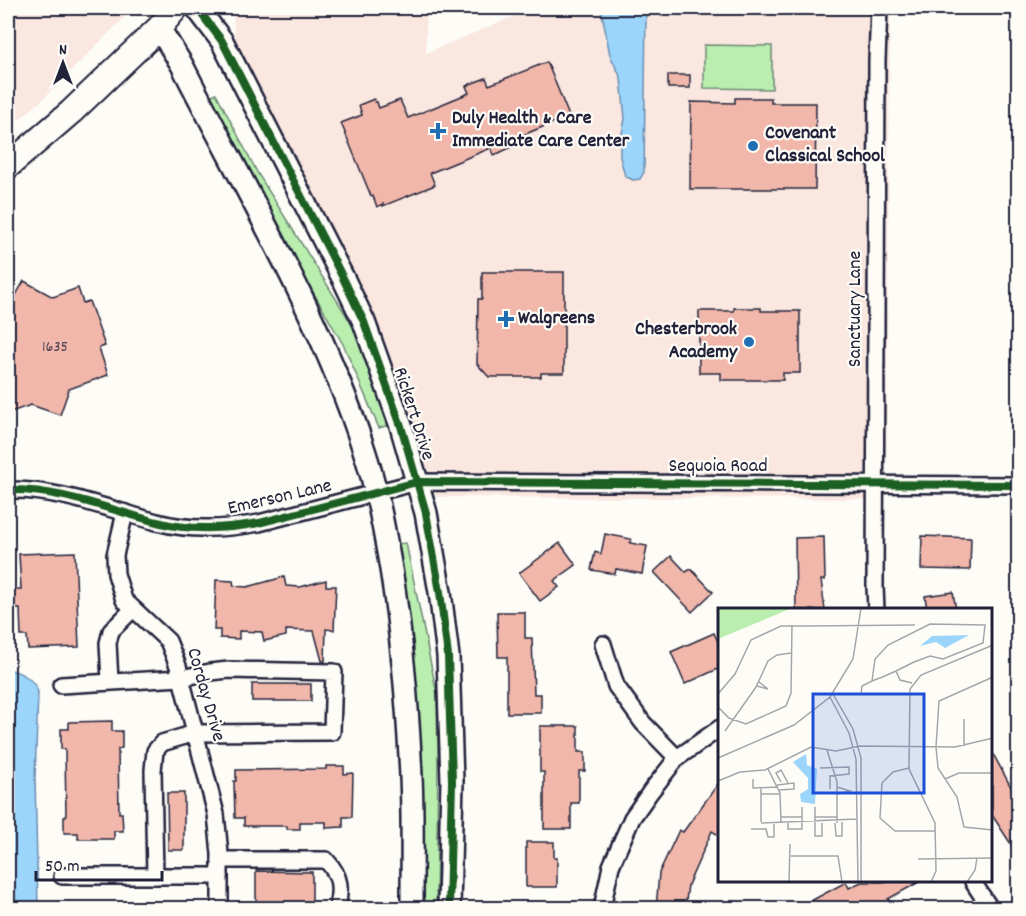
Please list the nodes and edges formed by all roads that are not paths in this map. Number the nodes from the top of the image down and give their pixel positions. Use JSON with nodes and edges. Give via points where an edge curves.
{"nodes":[{"id":1,"x":176,"y":8,"type":"edge"},
{"id":2,"x":197,"y":8,"type":"edge"},
{"id":3,"x":879,"y":8,"type":"edge"},
{"id":4,"x":159,"y":28,"type":"junction"},
{"id":5,"x":8,"y":166,"type":"edge"},
{"id":6,"x":417,"y":482,"type":"junction"},
{"id":7,"x":876,"y":485,"type":"junction"},
{"id":8,"x":1018,"y":485,"type":"edge"},
{"id":9,"x":8,"y":490,"type":"edge"},
{"id":10,"x":376,"y":492,"type":"junction"},
{"id":11,"x":124,"y":513,"type":"junction"},
{"id":12,"x":876,"y":608,"type":"edge"},
{"id":13,"x":133,"y":609,"type":"junction"},
{"id":14,"x":603,"y":644,"type":"dead end"},
{"id":15,"x":181,"y":678,"type":"junction"},
{"id":16,"x":110,"y":681,"type":"junction"},
{"id":17,"x":61,"y":685,"type":"dead end"},
{"id":18,"x":718,"y":729,"type":"edge"},
{"id":19,"x":195,"y":733,"type":"junction"},
{"id":20,"x":677,"y":758,"type":"junction"},
{"id":21,"x":220,"y":868,"type":"junction"},
{"id":22,"x":62,"y":876,"type":"dead end"},
{"id":23,"x":155,"y":876,"type":"junction"},
{"id":24,"x":974,"y":883,"type":"edge"},
{"id":25,"x":986,"y":907,"type":"edge"},
{"id":26,"x":220,"y":909,"type":"edge"},
{"id":27,"x":338,"y":909,"type":"edge"},
{"id":28,"x":412,"y":909,"type":"edge"},
{"id":29,"x":449,"y":909,"type":"edge"},
{"id":30,"x":602,"y":909,"type":"edge"}],
"edges":[{"from":1,"to":4,"type":"main road"},
{"from":2,"to":6,"type":"street","name":"Rickert Drive","via":[[222,41],[364,322]]},
{"from":3,"to":7,"type":"street","name":"Sanctuary Lane"},
{"from":4,"to":5,"type":"main road"},
{"from":4,"to":10,"type":"street","via":[[305,302],[349,408]]},
{"from":6,"to":7,"type":"street","name":"Sequoia Road"},
{"from":6,"to":10,"type":"street","name":"Emerson Lane"},
{"from":6,"to":29,"type":"street","name":"Rickert Drive","via":[[430,531],[448,656],[452,780]]},
{"from":7,"to":8,"type":"street","name":"Sequoia Road"},
{"from":7,"to":12,"type":"street","name":"Sanctuary Lane"},
{"from":9,"to":11,"type":"street","name":"Emerson Lane","via":[[34,490]]},
{"from":10,"to":11,"type":"street","name":"Emerson Lane","via":[[242,526],[179,526]]},
{"from":10,"to":28,"type":"street","via":[[395,596],[406,692]]},
{"from":11,"to":13,"type":"street","name":"Corday Drive","via":[[115,555],[116,574],[124,600]]},
{"from":13,"to":15,"type":"street","name":"Corday Drive","via":[[168,641]]},
{"from":13,"to":16,"type":"street","via":[[111,631]]},
{"from":14,"to":20,"type":"street","via":[[616,687]]},
{"from":15,"to":16,"type":"street"},
{"from":15,"to":19,"type":"street","name":"Corday Drive"},
{"from":15,"to":19,"type":"street","via":[[229,670],[334,672],[332,732]]},
{"from":16,"to":17,"type":"street"},
{"from":18,"to":20,"type":"street"},
{"from":19,"to":21,"type":"street","name":"Corday Drive","via":[[216,814]]},
{"from":19,"to":23,"type":"street","via":[[162,743],[155,751]]},
{"from":20,"to":30,"type":"street","via":[[633,818],[611,866]]},
{"from":21,"to":23,"type":"street"},
{"from":21,"to":26,"type":"street","name":"Corday Drive"},
{"from":21,"to":27,"type":"street","via":[[326,860],[335,870],[340,890]]},
{"from":22,"to":23,"type":"street"},
{"from":24,"to":25,"type":"street"}]}
